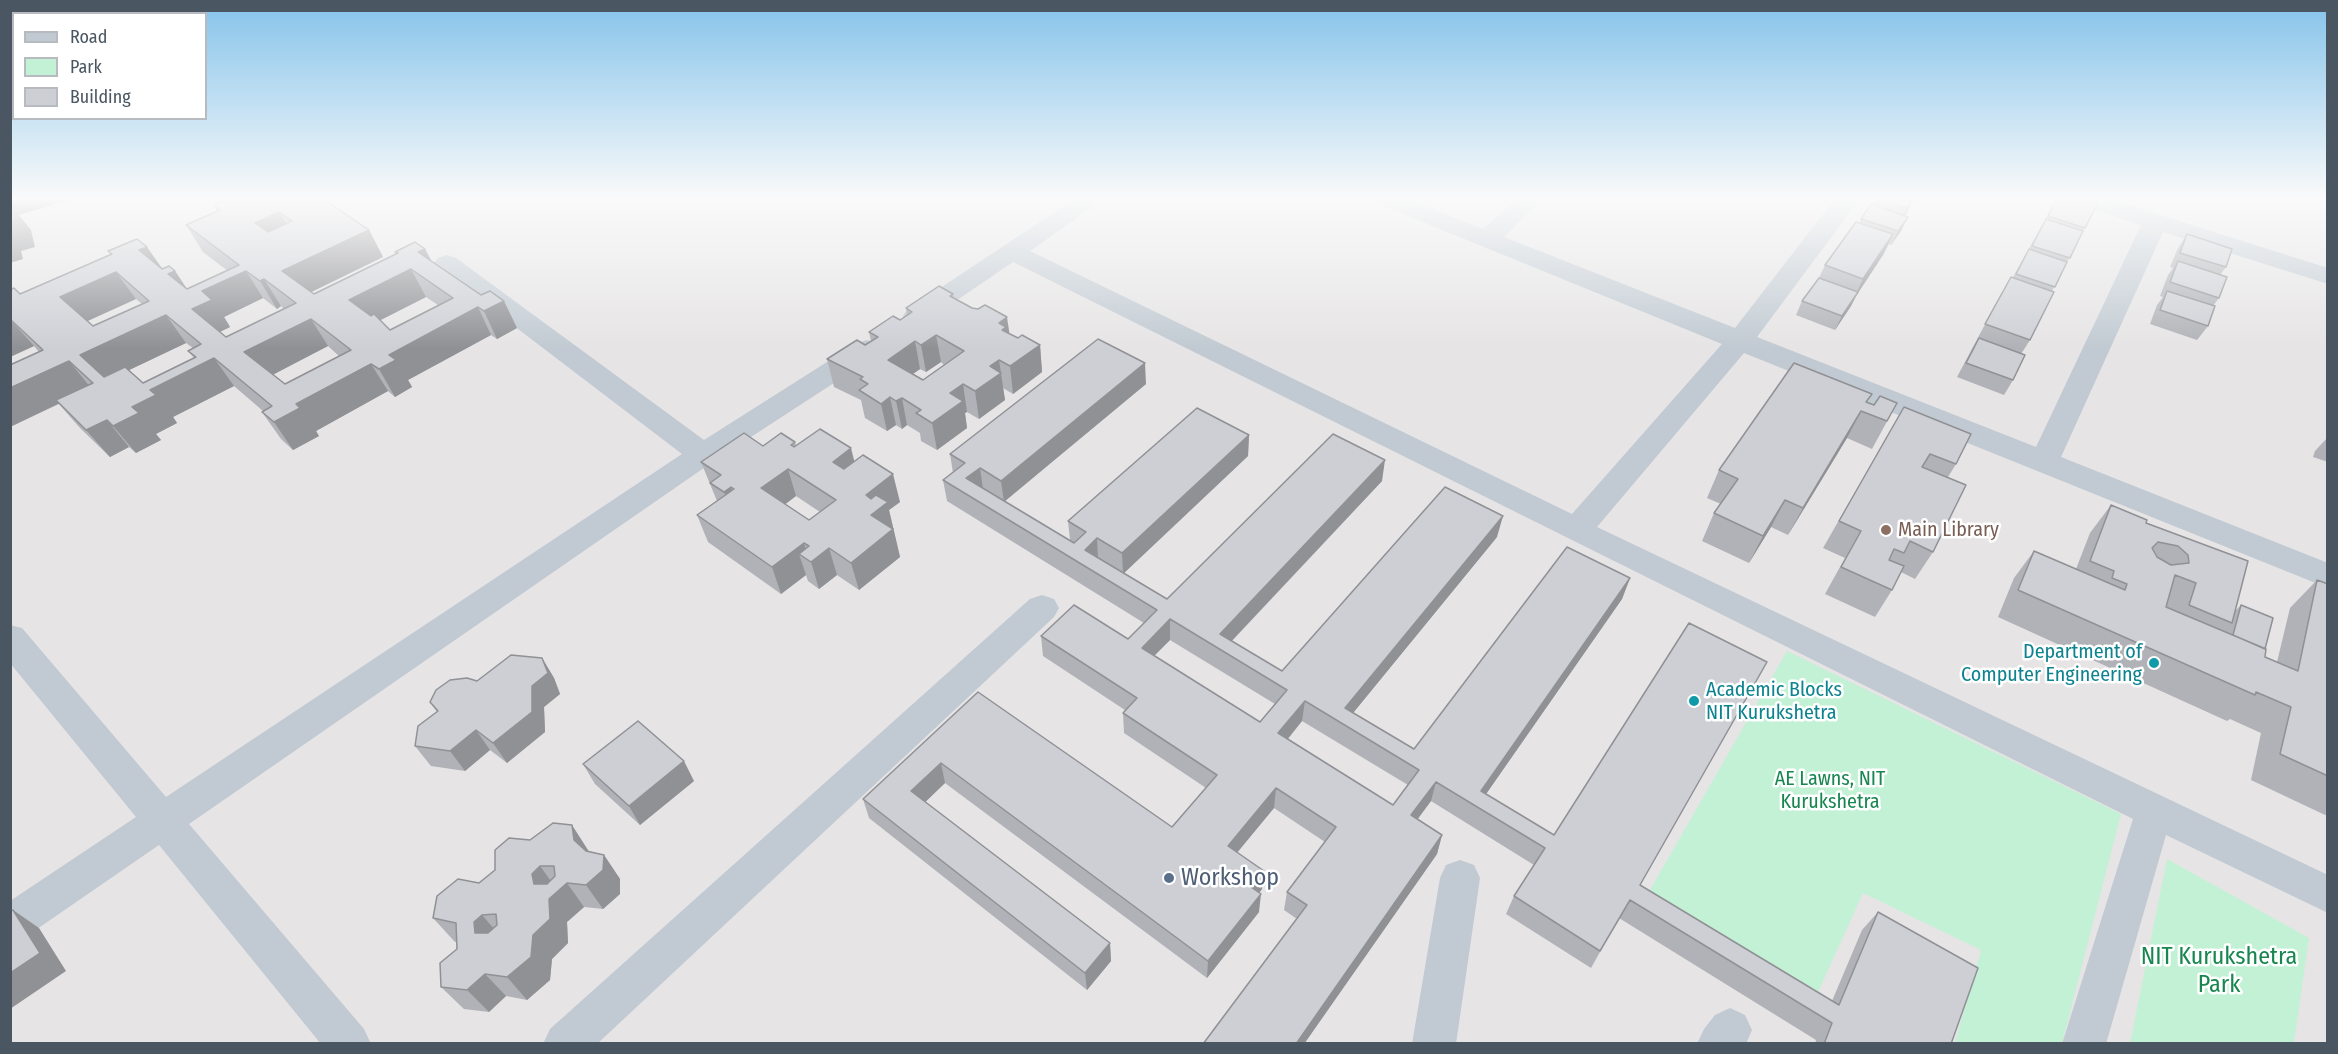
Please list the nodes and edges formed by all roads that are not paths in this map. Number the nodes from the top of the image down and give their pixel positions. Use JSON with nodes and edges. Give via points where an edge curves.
{"nodes":[{"id":1,"x":1016,"y":249,"type":"edge"},
{"id":2,"x":1513,"y":249,"type":"edge"},
{"id":3,"x":1809,"y":249,"type":"edge"},
{"id":4,"x":2142,"y":249,"type":"edge"},
{"id":5,"x":2242,"y":249,"type":"edge"},
{"id":6,"x":1012,"y":252,"type":"junction"},
{"id":7,"x":447,"y":263,"type":"dead end"},
{"id":8,"x":2328,"y":276,"type":"edge"},
{"id":9,"x":1740,"y":340,"type":"junction"},
{"id":10,"x":703,"y":454,"type":"junction"},
{"id":11,"x":2044,"y":462,"type":"junction"},
{"id":12,"x":1576,"y":530,"type":"junction"},
{"id":13,"x":2328,"y":576,"type":"edge"},
{"id":14,"x":1042,"y":608,"type":"dead end"},
{"id":15,"x":10,"y":638,"type":"edge"},
{"id":16,"x":2154,"y":811,"type":"junction"},
{"id":17,"x":164,"y":820,"type":"junction"},
{"id":18,"x":1460,"y":878,"type":"dead end"},
{"id":19,"x":2328,"y":895,"type":"edge"},
{"id":20,"x":10,"y":924,"type":"edge"},
{"id":21,"x":349,"y":1044,"type":"edge"},
{"id":22,"x":565,"y":1044,"type":"edge"},
{"id":23,"x":1434,"y":1044,"type":"edge"},
{"id":24,"x":2084,"y":1044,"type":"edge"}],
"edges":[{"from":1,"to":6,"type":"street"},
{"from":2,"to":9,"type":"street"},
{"from":3,"to":9,"type":"street"},
{"from":4,"to":11,"type":"street"},
{"from":5,"to":8,"type":"street"},
{"from":6,"to":10,"type":"street"},
{"from":6,"to":12,"type":"street"},
{"from":7,"to":10,"type":"street"},
{"from":9,"to":11,"type":"street"},
{"from":9,"to":12,"type":"street"},
{"from":10,"to":17,"type":"street"},
{"from":11,"to":13,"type":"street"},
{"from":12,"to":16,"type":"street"},
{"from":14,"to":22,"type":"street"},
{"from":15,"to":17,"type":"street"},
{"from":16,"to":19,"type":"street"},
{"from":16,"to":24,"type":"street"},
{"from":17,"to":20,"type":"street"},
{"from":17,"to":21,"type":"street"},
{"from":18,"to":23,"type":"street"}]}
